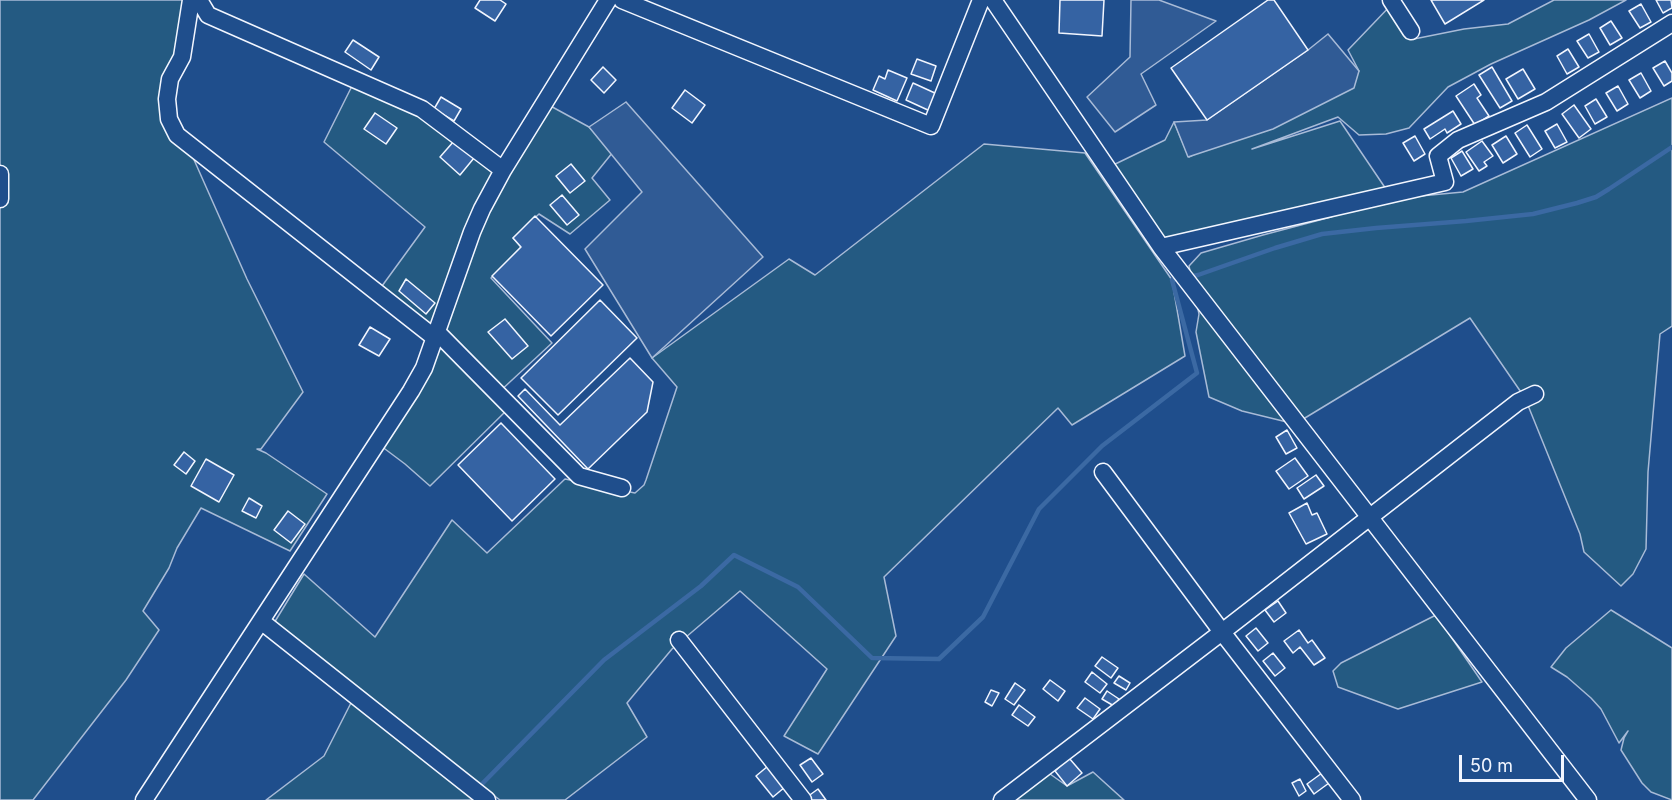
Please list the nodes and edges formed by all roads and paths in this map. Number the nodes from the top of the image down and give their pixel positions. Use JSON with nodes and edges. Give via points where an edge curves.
{"nodes":[{"id":1,"x":191,"y":0,"type":"edge"},
{"id":2,"x":199,"y":0,"type":"edge"},
{"id":3,"x":608,"y":0,"type":"edge"},
{"id":4,"x":622,"y":0,"type":"edge"},
{"id":5,"x":981,"y":0,"type":"edge"},
{"id":6,"x":993,"y":0,"type":"edge"},
{"id":7,"x":1391,"y":0,"type":"edge"},
{"id":8,"x":1672,"y":23,"type":"edge"},
{"id":9,"x":1411,"y":31,"type":"dead end"},
{"id":10,"x":503,"y":170,"type":"junction"},
{"id":11,"x":0,"y":174,"type":"edge"},
{"id":12,"x":0,"y":199,"type":"edge"},
{"id":13,"x":1161,"y":247,"type":"junction"},
{"id":14,"x":436,"y":335,"type":"junction"},
{"id":15,"x":1535,"y":394,"type":"dead end"},
{"id":16,"x":1103,"y":472,"type":"dead end"},
{"id":17,"x":622,"y":488,"type":"dead end"},
{"id":18,"x":1368,"y":517,"type":"junction"},
{"id":19,"x":261,"y":621,"type":"junction"},
{"id":20,"x":1222,"y":632,"type":"junction"},
{"id":21,"x":679,"y":640,"type":"dead end"},
{"id":22,"x":144,"y":800,"type":"edge"},
{"id":23,"x":487,"y":800,"type":"edge"},
{"id":24,"x":803,"y":800,"type":"edge"},
{"id":25,"x":1002,"y":800,"type":"edge"},
{"id":26,"x":1352,"y":800,"type":"edge"},
{"id":27,"x":1588,"y":800,"type":"edge"}],
"edges":[{"from":1,"to":14,"type":"street","via":[[182,57],[170,79],[167,99],[169,119],[177,135]]},
{"from":2,"to":10,"type":"street","via":[[208,15],[422,110]]},
{"from":3,"to":10,"type":"street"},
{"from":4,"to":5,"type":"street","via":[[931,126]]},
{"from":6,"to":13,"type":"street"},
{"from":7,"to":9,"type":"street"},
{"from":8,"to":13,"type":"street","via":[[1546,102],[1458,140],[1438,156],[1444,182]]},
{"from":10,"to":14,"type":"street","via":[[472,232]]},
{"from":11,"to":12,"type":"street"},
{"from":13,"to":18,"type":"street"},
{"from":14,"to":17,"type":"street","via":[[579,476]]},
{"from":14,"to":19,"type":"street","via":[[411,391]]},
{"from":15,"to":18,"type":"street","via":[[1518,402]]},
{"from":16,"to":20,"type":"street"},
{"from":18,"to":20,"type":"street"},
{"from":18,"to":27,"type":"street"},
{"from":19,"to":22,"type":"street"},
{"from":19,"to":23,"type":"street"},
{"from":20,"to":25,"type":"street"},
{"from":20,"to":26,"type":"street"},
{"from":21,"to":24,"type":"street"}]}
